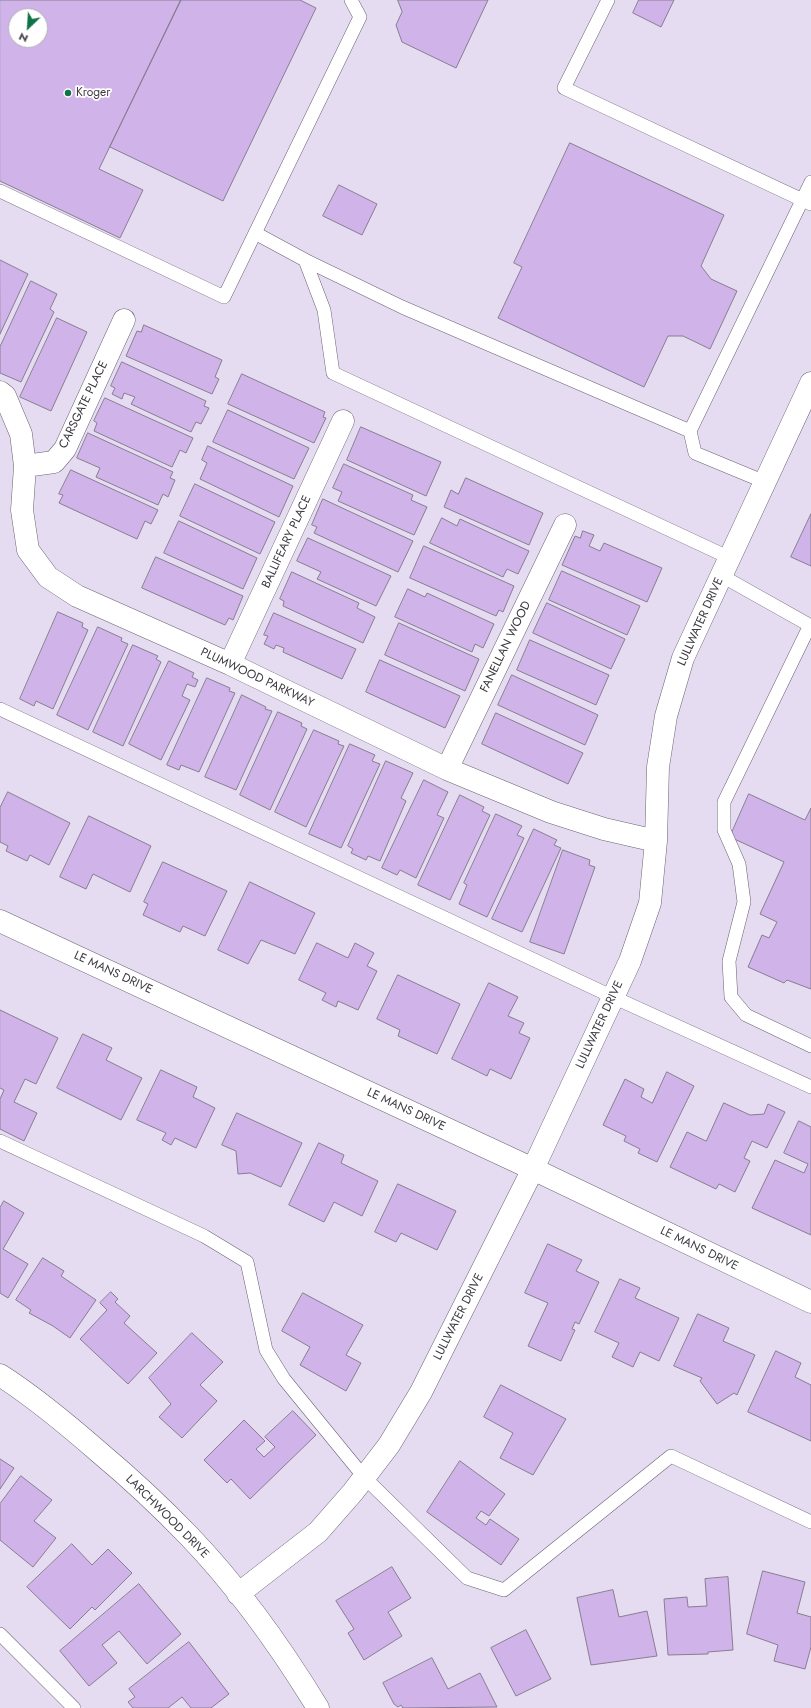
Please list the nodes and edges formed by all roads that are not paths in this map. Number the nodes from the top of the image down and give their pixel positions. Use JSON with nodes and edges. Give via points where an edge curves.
{"nodes":[{"id":1,"x":351,"y":0,"type":"edge"},
{"id":2,"x":608,"y":0,"type":"edge"},
{"id":3,"x":811,"y":182,"type":"edge"},
{"id":4,"x":0,"y":190,"type":"edge"},
{"id":5,"x":807,"y":202,"type":"edge"},
{"id":6,"x":255,"y":233,"type":"junction"},
{"id":7,"x":305,"y":260,"type":"junction"},
{"id":8,"x":124,"y":320,"type":"dead end"},
{"id":9,"x":811,"y":383,"type":"edge"},
{"id":10,"x":0,"y":392,"type":"edge"},
{"id":11,"x":343,"y":421,"type":"dead end"},
{"id":12,"x":690,"y":431,"type":"junction"},
{"id":13,"x":25,"y":466,"type":"junction"},
{"id":14,"x":765,"y":482,"type":"junction"},
{"id":15,"x":565,"y":524,"type":"dead end"},
{"id":16,"x":726,"y":567,"type":"junction"},
{"id":17,"x":810,"y":626,"type":"edge"},
{"id":18,"x":230,"y":664,"type":"junction"},
{"id":19,"x":0,"y":709,"type":"edge"},
{"id":20,"x":448,"y":769,"type":"junction"},
{"id":21,"x":656,"y":841,"type":"junction"},
{"id":22,"x":0,"y":921,"type":"edge"},
{"id":23,"x":613,"y":997,"type":"junction"},
{"id":24,"x":811,"y":1046,"type":"edge"},
{"id":25,"x":811,"y":1088,"type":"edge"},
{"id":26,"x":0,"y":1141,"type":"edge"},
{"id":27,"x":533,"y":1169,"type":"junction"},
{"id":28,"x":811,"y":1302,"type":"edge"},
{"id":29,"x":0,"y":1375,"type":"edge"},
{"id":30,"x":364,"y":1477,"type":"junction"},
{"id":31,"x":811,"y":1522,"type":"edge"},
{"id":32,"x":238,"y":1594,"type":"junction"},
{"id":33,"x":0,"y":1634,"type":"edge"},
{"id":34,"x":74,"y":1708,"type":"edge"},
{"id":35,"x":318,"y":1708,"type":"edge"}],
"edges":[{"from":1,"to":6,"type":"lane","via":[[360,17]]},
{"from":2,"to":5,"type":"lane","via":[[564,88]]},
{"from":3,"to":5,"type":"lane"},
{"from":4,"to":6,"type":"lane","via":[[224,297]]},
{"from":5,"to":12,"type":"lane"},
{"from":6,"to":7,"type":"lane"},
{"from":7,"to":12,"type":"lane","via":[[402,307]]},
{"from":7,"to":16,"type":"lane","via":[[324,310],[333,373]]},
{"from":8,"to":13,"type":"street","name":"CARSGATE PLACE","via":[[65,449],[54,462]]},
{"from":9,"to":14,"type":"street","name":"LULLWATER DRIVE"},
{"from":10,"to":13,"type":"street","name":"PLUMWOOD PARKWAY","via":[[6,396],[21,434]]},
{"from":11,"to":18,"type":"street","name":"BALLIFEARY PLACE"},
{"from":12,"to":14,"type":"lane","via":[[695,453]]},
{"from":13,"to":18,"type":"street","name":"PLUMWOOD PARKWAY","via":[[22,510],[28,550],[48,577],[77,596]]},
{"from":14,"to":16,"type":"street","name":"LULLWATER DRIVE"},
{"from":15,"to":20,"type":"street","name":"FANELLAN WOOD"},
{"from":16,"to":17,"type":"lane"},
{"from":16,"to":21,"type":"street","name":"LULLWATER DRIVE","via":[[683,658],[666,716],[658,766]]},
{"from":17,"to":24,"type":"lane","via":[[724,802],[724,830],[739,864],[744,902],[729,961],[731,997],[746,1015]]},
{"from":18,"to":20,"type":"street","name":"PLUMWOOD PARKWAY"},
{"from":19,"to":23,"type":"lane"},
{"from":20,"to":21,"type":"street","name":"PLUMWOOD PARKWAY","via":[[551,812],[604,829]]},
{"from":21,"to":23,"type":"street","name":"LULLWATER DRIVE","via":[[650,903],[630,961]]},
{"from":22,"to":27,"type":"street","name":"LE MANS DRIVE"},
{"from":23,"to":25,"type":"lane"},
{"from":23,"to":27,"type":"street","name":"LULLWATER DRIVE"},
{"from":26,"to":30,"type":"lane","via":[[204,1236],[247,1262],[266,1350],[284,1379]]},
{"from":27,"to":28,"type":"street","name":"LE MANS DRIVE"},
{"from":27,"to":30,"type":"street","name":"LULLWATER DRIVE","via":[[421,1392],[389,1445]]},
{"from":29,"to":32,"type":"street","name":"LARCHWOOD DRIVE","via":[[63,1421],[135,1483],[190,1536]]},
{"from":30,"to":31,"type":"lane","via":[[467,1578],[504,1590],[671,1456]]},
{"from":30,"to":32,"type":"street","name":"LULLWATER DRIVE","via":[[318,1532]]},
{"from":32,"to":35,"type":"street","name":"LARCHWOOD DRIVE","via":[[295,1670]]},
{"from":33,"to":34,"type":"lane"}]}
